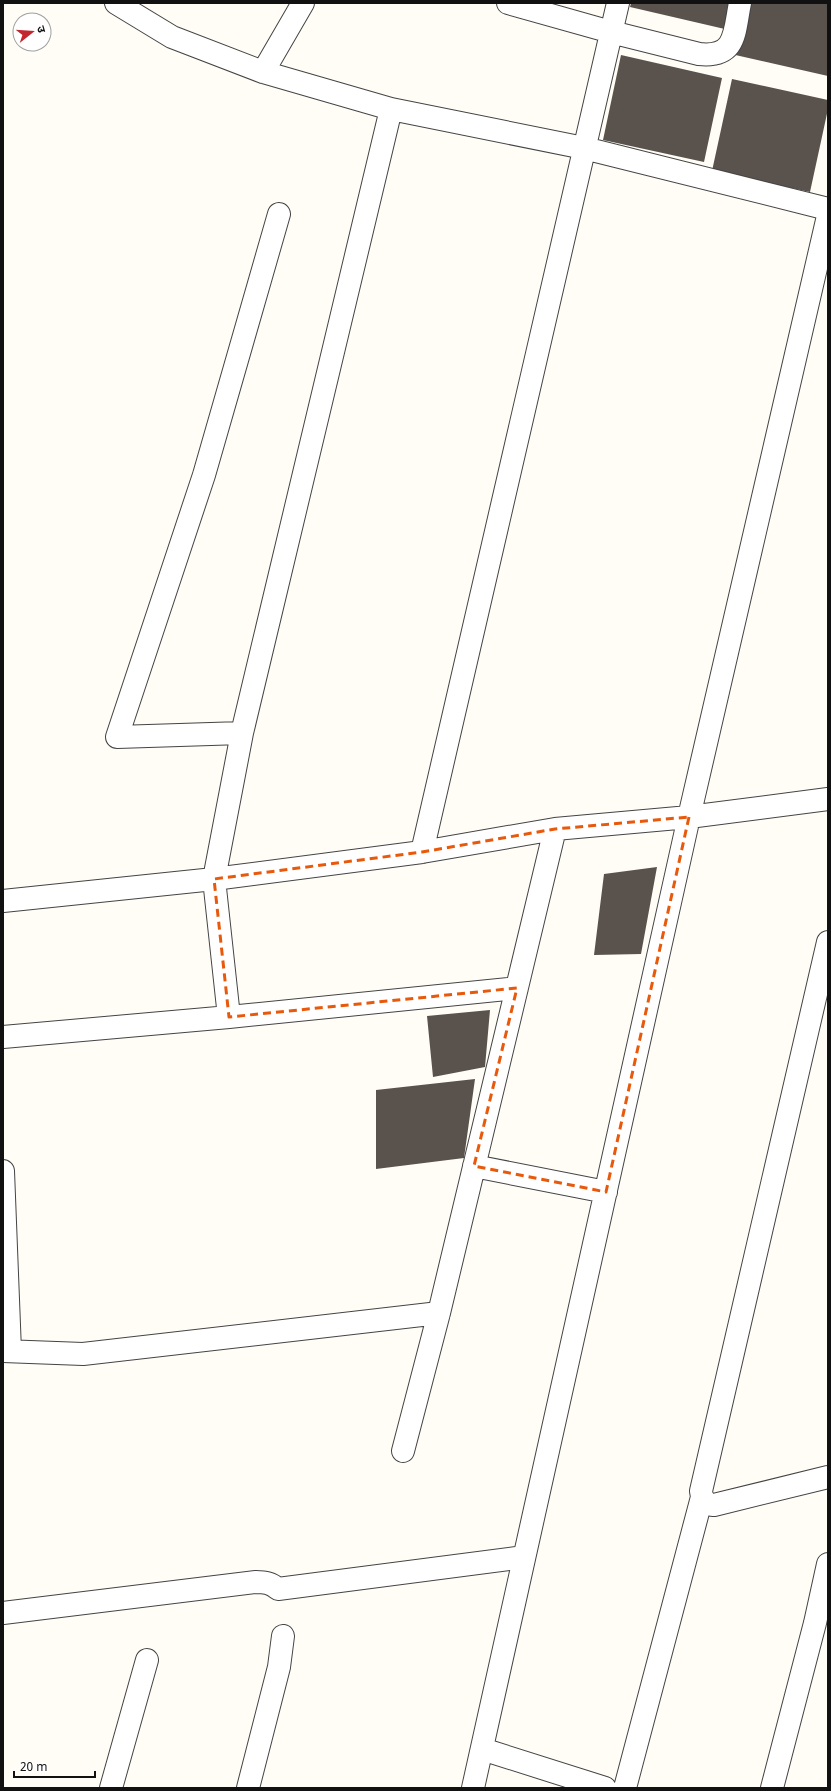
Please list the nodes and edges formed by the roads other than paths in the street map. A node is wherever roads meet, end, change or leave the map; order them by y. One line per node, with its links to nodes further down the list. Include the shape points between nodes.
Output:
1 (116, 3): 7 (street, via 172,37)
2 (303, 3): 7 (street)
3 (508, 3): 6 (street)
4 (618, 3): 6 (street)
5 (740, 3): 6 (street, via 730,45 711,56)
6 (611, 32): 9 (street)
7 (263, 72): 8 (street)
8 (391, 109): 9 (street); 13 (street)
9 (584, 148): 10 (street); 17 (street)
10 (828, 209)
11 (279, 214): 13 (street, via 204,475 117,737)
12 (828, 216): 15 (street)
13 (242, 733): 18 (street)
14 (828, 799): 15 (street)
15 (689, 817): 16 (street); 26 (street)
16 (555, 828): 17 (street); 21 (street)
17 (422, 852): 18 (street)
18 (214, 879): 19 (street); 22 (street)
19 (3, 901)
20 (828, 942): 31 (street, via 702,1481)
21 (517, 988): 22 (street); 24 (street)
22 (229, 1017): 23 (street)
23 (3, 1037)
24 (474, 1166): 26 (street); 27 (street)
25 (3, 1171): 28 (street)
26 (606, 1192): 32 (street)
27 (439, 1313): 28 (street, via 83,1354); 29 (street)
28 (7, 1351)
29 (403, 1451)
30 (828, 1477): 31 (street, via 714,1505 707,1504)
31 (702, 1497): 42 (street)
32 (524, 1557): 34 (street, via 278,1589 264,1582 256,1582); 37 (street)
33 (827, 1570): 43 (street)
34 (3, 1612)
35 (284, 1636): 39 (street, via 279,1668)
36 (147, 1660): 38 (street)
37 (482, 1749): 40 (street); 41 (street)
38 (111, 1788)
39 (248, 1788)
40 (473, 1788)
41 (605, 1788)
42 (625, 1788)
43 (772, 1788)

